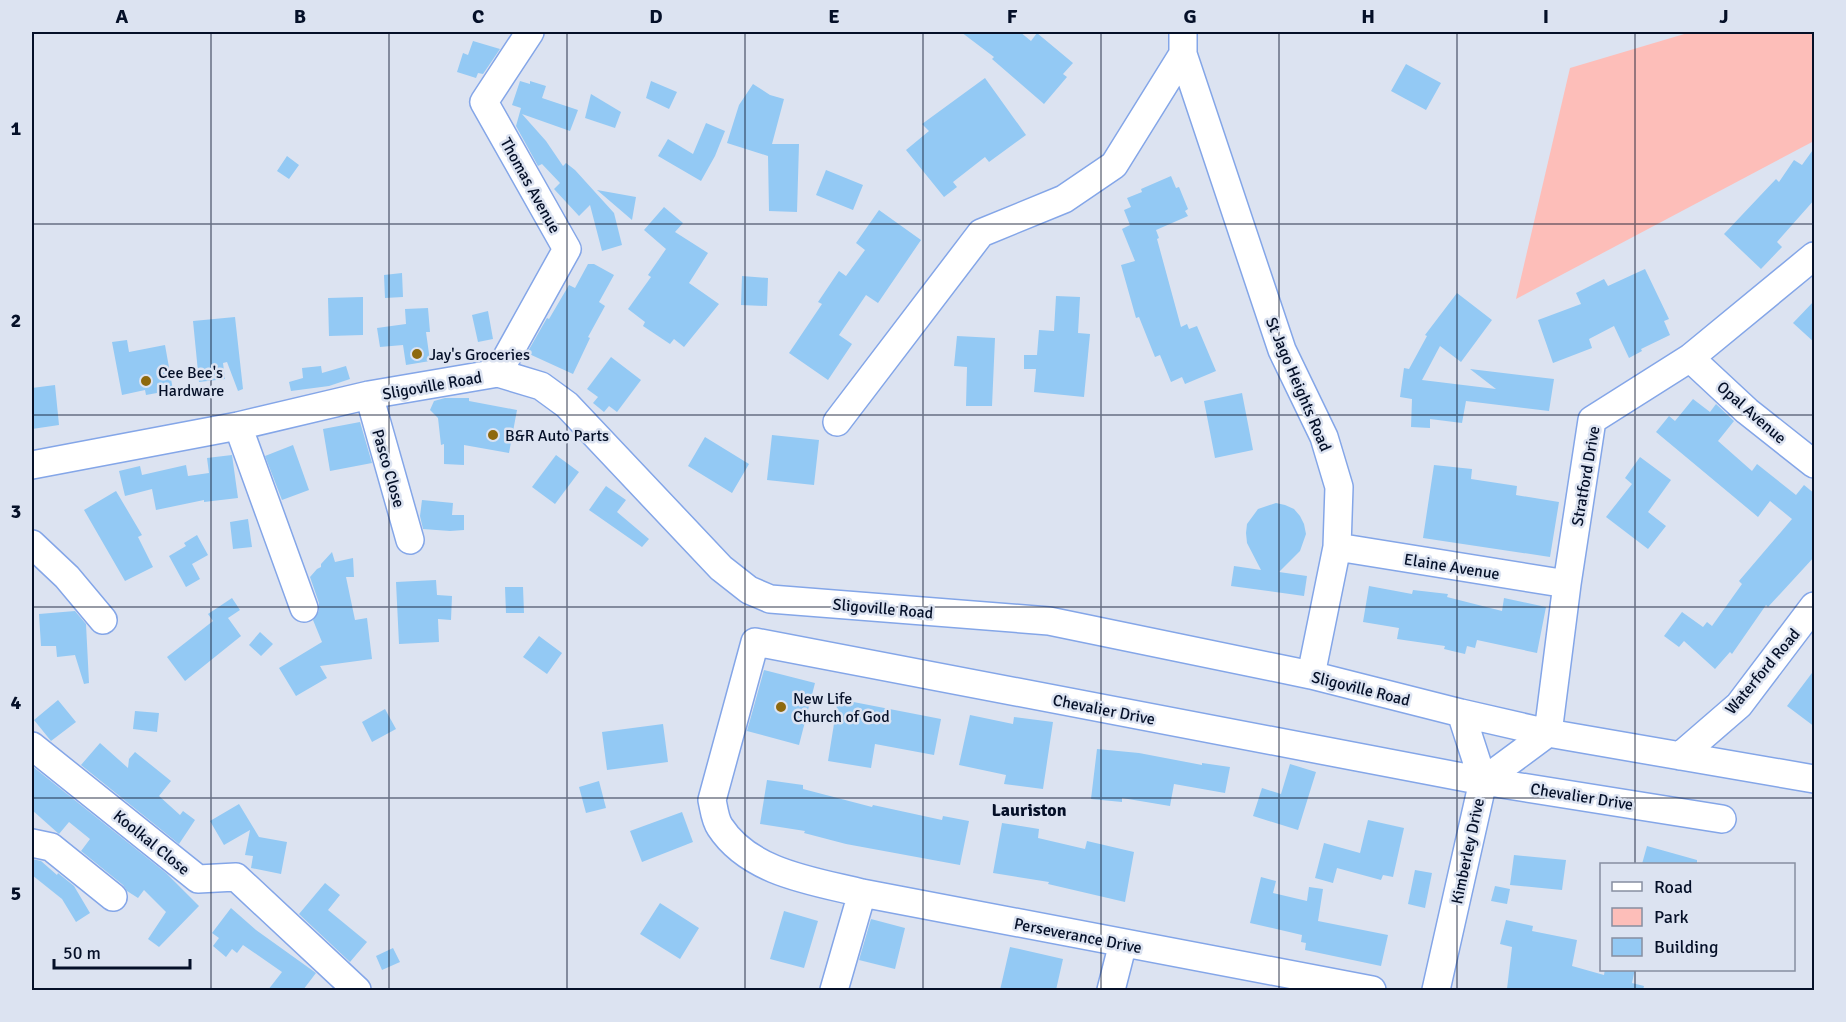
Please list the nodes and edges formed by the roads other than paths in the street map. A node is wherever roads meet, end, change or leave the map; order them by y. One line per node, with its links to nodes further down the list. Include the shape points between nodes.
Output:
1 (530, 32): 5 (street, Thomas Avenue, via 484,102 567,249)
2 (1183, 43): 7 (street, via 1114,165 1064,199 981,233); 13 (street, St Jago Heights Road, via 1282,350 1324,438 1339,487)
3 (1815, 256): 4 (street, Stratford Drive)
4 (1690, 358): 9 (street, Opal Avenue, via 1747,411); 14 (street, Stratford Drive, via 1592,420)
5 (498, 374): 6 (street, Sligoville Road); 18 (street, Sligoville Road, via 541,386 567,405 721,568 750,590 770,599 1049,621)
6 (369, 396): 8 (street, Sligoville Road); 11 (street, Pasco Close)
7 (837, 422)
8 (238, 426): 10 (street, Sligoville Road); 16 (street)
9 (1815, 464)
10 (32, 465)
11 (410, 540)
12 (32, 544): 17 (street, via 67,577)
13 (1337, 547): 14 (street, Elaine Avenue); 18 (street, St Jago Heights Road)
14 (1567, 584): 20 (street, Stratford Drive)
15 (1815, 606): 22 (street, Waterford Road, via 1739,705)
16 (304, 608)
17 (103, 620)
18 (1311, 675): 19 (street, Sligoville Road)
19 (1461, 713): 20 (street, Sligoville Road); 24 (street, Kimberley Drive)
20 (1548, 733): 22 (street, Sligoville Road); 24 (street)
21 (32, 746): 31 (street, Koolkal Close, via 198,879 236,877)
22 (1680, 756): 23 (street, Sligoville Road)
23 (1815, 779)
24 (1483, 781): 25 (street, Chevalier Drive); 27 (street, Chevalier Drive, via 755,642 712,800 718,826 742,852); 35 (street, Kimberley Drive)
25 (1722, 819)
26 (32, 843): 29 (street, via 51,847)
27 (784, 873): 28 (street, Perseverance Drive)
28 (862, 893): 30 (street, Perseverance Drive); 32 (street)
29 (113, 897)
30 (1123, 943): 33 (street); 34 (street, Perseverance Drive)
31 (357, 990)
32 (834, 990)
33 (1111, 990)
34 (1372, 990)
35 (1436, 990)

